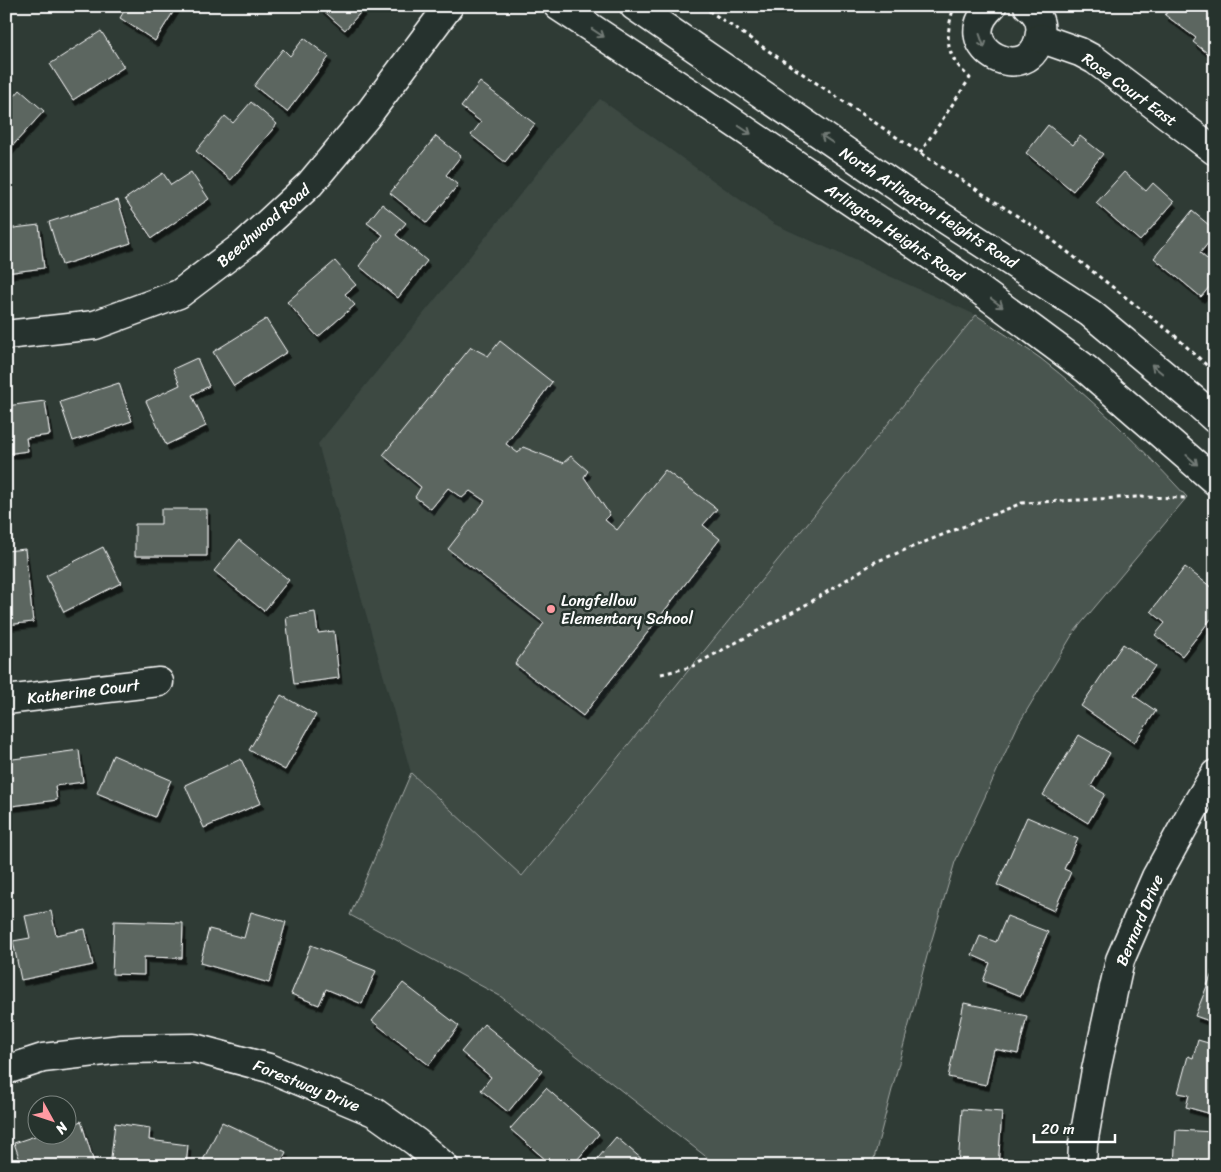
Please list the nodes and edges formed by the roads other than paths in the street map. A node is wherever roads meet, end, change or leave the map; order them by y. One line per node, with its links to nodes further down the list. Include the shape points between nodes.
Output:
1 (449, 6): 8 (street, Beechwood Road, via 367,116 310,184 245,244 179,294 95,325)
2 (558, 6): 10 (street, Arlington Heights Road, one-way to 10, via 958,274 1086,369)
3 (634, 6): 9 (street, North Arlington Heights Road, one-way to 3, via 1090,313 925,206)
4 (992, 6): 6 (street, one-way to 6, via 981,21 979,31 985,50 992,56 1002,61 1021,60 1030,55)
5 (1028, 6): 6 (street, via 1038,18)
6 (1040, 38): 7 (street, Rose Court East, via 1095,60)
7 (1215, 151)
8 (6, 335)
9 (1215, 419)
10 (1215, 481)
11 (159, 682): 12 (street, Katherine Court)
12 (6, 700)
13 (1215, 774): 16 (street, Bernard Drive, via 1156,877 1120,960 1093,1089)
14 (6, 1070): 15 (street, Forestway Drive, via 43,1058 112,1050 194,1048 269,1068 374,1112)
15 (444, 1166)
16 (1082, 1166)

